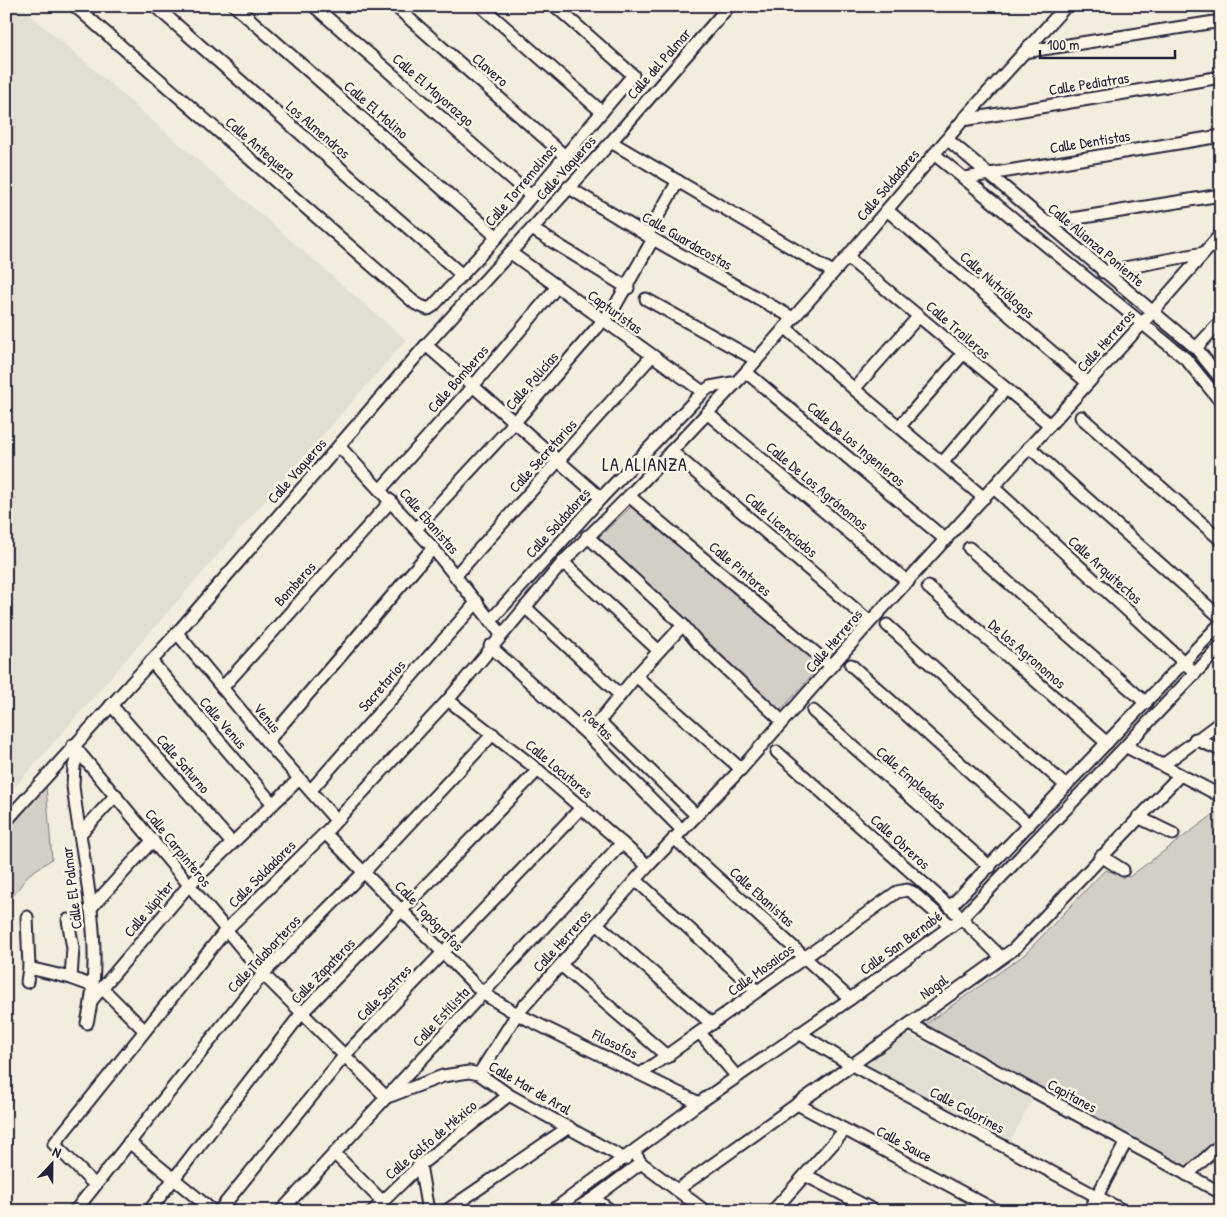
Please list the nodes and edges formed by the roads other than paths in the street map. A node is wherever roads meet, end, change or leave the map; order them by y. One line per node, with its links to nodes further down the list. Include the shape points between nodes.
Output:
1 (75, 6): 41 (street, Calle Antequera, via 416,304)
2 (155, 6): 37 (street, Los Almendros)
3 (235, 6): 30 (street, Calle El Molino)
4 (314, 6): 25 (street, Calle El Mayorazgo)
5 (395, 6): 19 (street, Clavero)
6 (481, 6): 13 (street)
7 (555, 6): 13 (street, Calle Torremolinos, via 633,74)
8 (729, 6): 17 (street, Calle del Palmar)
9 (1066, 6): 11 (street, Calle Soldadores)
10 (1221, 21): 11 (street)
11 (1024, 52): 14 (street, Calle Soldadores)
12 (1221, 77): 14 (street, Calle Pediatras)
13 (602, 112): 19 (street, Calle Torremolinos)
14 (963, 120): 16 (street, Calle Soldadores)
15 (1221, 136): 20 (street, Calle Dentistas)
16 (946, 140): 18 (street, Calle Soldadores); 20 (street, Calle Alianza Poniente)
17 (611, 142): 22 (street); 23 (street, Calle Vaqueros)
18 (934, 154): 21 (street); 26 (street, Calle Soldadores)
19 (565, 156): 25 (street, Calle Torremolinos)
20 (987, 173): 21 (street, Calle Dentistas); 27 (street, Calle Alianza Poniente)
21 (965, 178): 47 (street)
22 (678, 181): 31 (street); 35 (street)
23 (568, 187): 28 (street, Calle Vaqueros); 31 (street, Calle Guardacostas)
24 (1221, 195): 27 (street)
25 (531, 196): 30 (street, Calle Torremolinos)
26 (887, 210): 34 (street, Calle Soldadores); 57 (street, Calle Nutriólogos)
27 (1046, 223): 36 (street, Calle Alianza Poniente)
28 (532, 229): 32 (street, Calle Vaqueros); 39 (street)
29 (1221, 234): 33 (street, Calle Herreros)
30 (497, 237): 37 (street, Calle Torremolinos)
31 (650, 237): 39 (street, Calle Policías); 44 (street, Calle Guardacostas)
32 (511, 253): 38 (street, Capturistas); 49 (street, Calle Vaqueros)
33 (1204, 253): 36 (street); 42 (street, Calle Herreros)
34 (847, 257): 35 (street, Calle Soldadores); 43 (street, Calle Traileros)
35 (834, 272): 44 (street, Calle Soldadores)
36 (1103, 272): 42 (street, Calle Alianza Poniente)
37 (462, 275): 41 (street, Calle Torremolinos)
38 (556, 288): 45 (street, Capturistas); 58 (street, Calle Bomberos)
39 (628, 288): 45 (street, Calle Policías)
40 (646, 299): 53 (street)
41 (428, 309)
42 (1153, 312): 47 (street, Calle Herreros); 50 (street, Calle Alianza Poniente)
43 (919, 316): 51 (street, Calle Traileros); 59 (street)
44 (793, 318): 48 (street, Calle Soldadores)
45 (604, 321): 52 (street, Capturistas); 65 (street, Calle Policías)
46 (1221, 321): 50 (street)
47 (1142, 325): 57 (street, Calle Herreros); 62 (street, via 1181,355)
48 (785, 327): 53 (street, Calle Soldadores); 59 (street)
49 (426, 345): 58 (street); 68 (street, Calle Vaqueros)
50 (1196, 348): 55 (street, Calle Alianza Poniente)
51 (962, 355): 60 (street, Calle Traileros); 67 (street)
52 (651, 357): 61 (street, Capturistas); 71 (street, Calle Secretarios)
53 (756, 360): 54 (street, Calle Soldadores)
54 (746, 372): 56 (street, Calle Soldadores); 81 (street, Calle De los Ingenieros)
55 (1221, 379)
56 (732, 383): 61 (street, Calle Soldadores); 63 (street, Calle Soldadores)
57 (1088, 383): 66 (street, Calle Herreros)
58 (473, 386): 65 (street); 74 (street, Calle Bomberos)
59 (854, 389): 67 (street)
60 (1005, 390): 66 (street, Calle Traileros); 72 (street)
61 (703, 392): 76 (street, Calle Soldadores)
62 (1221, 402)
63 (707, 413): 70 (street, Calle Soldadores); 87 (street, Calle De Los Agrónomos)
64 (1081, 417): 82 (street)
65 (515, 422): 71 (street); 79 (street, Calle Policías)
66 (1050, 425): 69 (street, Calle Herreros)
67 (900, 426): 72 (street)
68 (339, 446): 74 (street, Calle Ebanistas); 97 (street, Calle Vaqueros)
69 (1029, 447): 73 (street, Calle Herreros); 91 (street)
70 (671, 451): 75 (street, Calle Soldadores); 93 (street, Calle Licenciados)
71 (558, 461): 76 (street); 86 (street, Calle Secretarios)
72 (943, 462): 77 (street)
73 (994, 488): 77 (street, Calle Herreros); 103 (street, Calle Arquitectos)
74 (381, 489): 78 (street, Calle Ebanistas)
75 (629, 496): 80 (street, Calle Soldadores); 105 (street, Calle Pintores)
76 (601, 498): 92 (street, Calle Soldadores)
77 (984, 498): 81 (street, Calle Herreros)
78 (391, 500): 79 (street, Calle Ebanistas); 108 (street, Bomberos)
79 (416, 529): 83 (street, Calle Ebanistas)
80 (587, 536): 85 (street, Calle Soldadores); 95 (street)
81 (946, 540): 87 (street, Calle Herreros)
82 (1221, 540)
83 (433, 548): 86 (street, Calle Ebanistas); 120 (street)
84 (969, 548): 111 (street)
85 (563, 562): 90 (street, Calle Soldadores); 101 (street)
86 (456, 575): 89 (street, Calle Ebanistas)
87 (908, 582): 93 (street, Calle Herreros)
88 (928, 587): 121 (street, De los Agronomos)
89 (477, 602): 92 (street, Calle Ebanistas); 132 (street, Sacretarios)
90 (525, 607): 98 (street, Calle Soldadores); 109 (street)
91 (1221, 618)
92 (490, 621): 98 (street)
93 (870, 622): 105 (street, Calle Herreros)
94 (1221, 623): 103 (street, Calle San Bernabé)
95 (683, 624): 101 (street); 115 (street, via 697,642)
96 (887, 625): 131 (street)
97 (177, 633): 102 (street, Calle Vaqueros); 108 (street, Venus)
98 (501, 634): 99 (street, Calle Soldadores)
99 (490, 646): 110 (street, Calle Soldadores); 118 (street, Poetas)
100 (1221, 646): 106 (street, Calle San Bernabé)
101 (659, 651): 107 (street)
102 (151, 661): 112 (street, Calle Vaqueros); 135 (street, Calle Venus)
103 (1184, 663): 106 (street, Calle Arquitectos); 111 (street, Calle San Bernabé)
104 (851, 665): 141 (street)
105 (831, 666): 115 (street, Calle Herreros)
106 (1196, 673): 122 (street, Calle San Bernabé)
107 (636, 676): 109 (street); 127 (street)
108 (222, 688): 120 (street, Venus)
109 (620, 695): 114 (street)
110 (448, 700): 117 (street, Calle Locutores); 139 (street, Calle Soldadores)
111 (1146, 703): 121 (street, Calle San Bernabé)
112 (111, 705): 123 (street, Calle Vaqueros); 147 (street, Calle Saturno)
113 (812, 711): 151 (street, Calle Empleados)
114 (599, 721): 118 (street); 137 (street)
115 (782, 722): 127 (street, Calle Herreros)
116 (1221, 722): 119 (street)
117 (493, 734): 128 (street, Calle Locutores); 153 (street, Calle Talabarteros)
118 (588, 735): 144 (street, Poetas)
119 (1195, 739): 124 (street); 126 (street)
120 (267, 742): 130 (street, Venus)
121 (1107, 743): 131 (street, Calle San Bernabé)
122 (1127, 747): 126 (street); 160 (street, Calle San Bernabé)
123 (76, 748): 133 (street, Calle Carpinteros); 140 (street, Calle Vaqueros); 143 (street, Calle El Palmar, via 73,786)
124 (1221, 750)
125 (777, 752): 156 (street, Calle Obreros)
126 (1163, 765): 129 (street)
127 (741, 769): 137 (street, Calle Herreros)
128 (538, 770): 136 (street, Calle Locutores); 158 (street, Calle Zapateros)
129 (1180, 775): 134 (street); 138 (street, Nogal)
130 (299, 778): 132 (street, Venus); 135 (street, Calle Júpiter)
131 (1066, 786): 141 (street, Calle San Bernabé)
132 (311, 790): 139 (street, Venus)
133 (116, 795): 143 (street); 146 (street, Calle Carpinteros)
134 (1219, 795)
135 (273, 804): 147 (street, Calle Júpiter)
136 (582, 807): 148 (street, Calle Locutores); 165 (street, Calle Sastres)
137 (696, 815): 144 (street, Calle Herreros)
138 (1138, 817): 145 (street); 149 (street, Nogal)
139 (336, 820): 142 (street, Calle Soldadores)
140 (6, 821)
141 (1029, 825): 151 (street, Calle San Bernabé)
142 (325, 833): 153 (street, Calle Topógrafos); 164 (street, Calle Soldadores)
143 (81, 834): 157 (street, Calle El Palmar)
144 (678, 834): 150 (street, Calle Herreros); 166 (street, Calle Ebanistas)
145 (1173, 834)
146 (153, 840): 155 (street, Calle Carpinteros); 157 (street)
147 (232, 843): 155 (street, Calle Júpiter)
148 (622, 843): 150 (street, Calle Locutores); 175 (street, Calle Estilista)
149 (1100, 856): 152 (street); 167 (street, Nogal, via 1025,938)
150 (648, 866): 154 (street, Calle Herreros)
151 (990, 867): 156 (street, Calle San Bernabé)
152 (1124, 870)
153 (365, 871): 158 (street, Calle Topógrafos); 170 (street, Calle Talabarteros)
154 (636, 880): 162 (street, Calle Herreros); 174 (street)
155 (189, 885): 164 (street, Calle Carpinteros); 173 (street, Calle Júpiter)
156 (950, 907): 160 (street, Calle Obreros)
157 (90, 910): 173 (street, Calle El Palmar)
158 (403, 911): 165 (street, Calle Topógrafos); 177 (street, Calle Zapateros)
159 (27, 917): 169 (street)
160 (962, 918): 163 (street, Calle San Bernabé); 167 (street, Calle Obreros)
161 (68, 920): 171 (street, via 73,948)
162 (597, 924): 168 (street, Calle Herreros); 180 (street)
163 (951, 926): 166 (street, Calle Mosaicos, via 912,892 897,892); 176 (street, Calle San Bernabé)
164 (226, 930): 170 (street, Calle Carpinteros); 182 (street, Calle Soldadores)
165 (443, 953): 175 (street, Calle Topógrafos); 185 (street, Calle Sastres)
166 (805, 956): 174 (street, Calle Mosaicos); 176 (street, Calle Ebanistas)
167 (1001, 957): 181 (street, Nogal)
168 (561, 964): 178 (street, Calle Herreros); 186 (street)
169 (29, 968): 171 (street); 172 (street)
170 (263, 974): 177 (street, Calle Carpinteros); 197 (street, Calle Talabarteros)
171 (71, 978): 173 (street)
172 (27, 982)
173 (98, 987): 179 (street, Calle El Palmar); 182 (street)
174 (757, 991): 180 (street, Calle Mosaicos)
175 (484, 994): 178 (street, Calle Topógrafos); 192 (street, Calle Estilista)
176 (850, 999): 184 (street, Calle San Bernabé)
177 (301, 1014): 185 (street, Calle Carpinteros); 206 (street, Calle Zapateros)
178 (517, 1014): 188 (street, Filosofos); 189 (street, Calle Herreros)
179 (87, 1022)
180 (712, 1024): 183 (street, Calle Mosaicos)
181 (910, 1024): 187 (street, Nogal); 198 (street, Capitanes)
182 (144, 1030): 207 (street, Calle Soldadores, via 54,1144)
183 (700, 1033): 186 (street, Calle Mosaicos); 190 (street)
184 (798, 1033): 187 (street, Calle Colorines); 190 (street, Calle San Bernabé)
185 (345, 1056): 192 (street, Calle Carpinteros); 216 (street, Calle Sastres)
186 (668, 1057): 188 (street, Calle Mosaicos)
187 (850, 1064): 194 (street, Nogal); 210 (street, Calle Colorines)
188 (642, 1073): 193 (street, Filosofos)
189 (479, 1074): 191 (street, Calle Mar de Aral); 192 (street, Calle Mar de Aral, via 469,1072 442,1076)
190 (737, 1077): 193 (street, Calle San Bernabé)
191 (509, 1095): 195 (street, Calle Mar de Aral); 203 (street, Calle Golfo de México)
192 (386, 1097): 200 (street, Calle Estilista)
193 (699, 1102): 201 (street, Calle San Bernabé)
194 (797, 1104): 196 (street, Calle Sauce); 208 (street, Nogal)
195 (568, 1127): 201 (street, Calle Mar de Aral); 220 (street)
196 (845, 1130): 204 (street); 227 (street, Calle Sauce)
197 (129, 1142): 206 (street); 207 (street, Calle Talabarteros)
198 (1126, 1142): 205 (street, Capitanes); 210 (street)
199 (1221, 1144): 205 (street)
200 (335, 1154): 212 (street); 217 (street, Calle Estilista)
201 (629, 1155): 202 (street); 221 (street, Calle San Bernabé)
202 (641, 1163): 208 (street); 211 (street)
203 (420, 1165): 212 (street, Calle Golfo de México); 219 (street)
204 (805, 1175): 225 (street); 226 (street)
205 (1187, 1175): 209 (street, Capitanes)
206 (173, 1179): 214 (street, Calle Zapateros); 215 (street)
207 (95, 1185): 213 (street, Calle Talabarteros)
208 (677, 1190): 224 (street)
209 (1221, 1193)
210 (1096, 1196): 228 (street); 229 (street, Calle Colorines)
211 (594, 1198): 222 (street); 223 (street)
212 (382, 1201): 218 (street, Calle Golfo de México)
213 (75, 1211)
214 (148, 1211)
215 (213, 1211)
216 (218, 1211)
217 (281, 1211)
218 (374, 1211)
219 (428, 1211)
220 (446, 1211)
221 (552, 1211)
222 (573, 1211)
223 (611, 1211)
224 (705, 1211)
225 (774, 1211)
226 (875, 1211)
227 (997, 1211)
228 (1089, 1211)
229 (1124, 1211)

